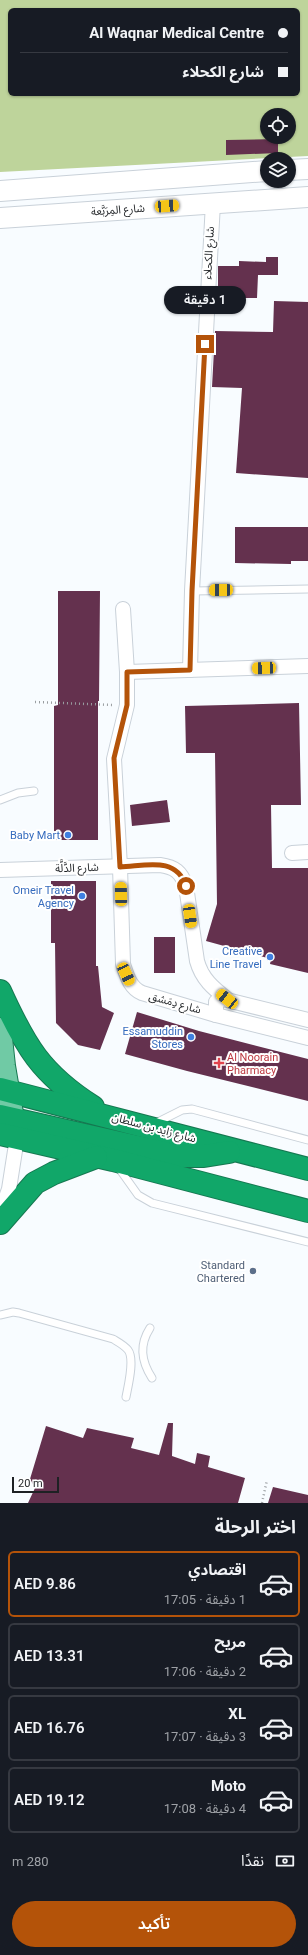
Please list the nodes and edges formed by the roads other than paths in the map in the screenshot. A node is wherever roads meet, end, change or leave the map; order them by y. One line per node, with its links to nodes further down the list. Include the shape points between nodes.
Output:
1 (308, 169): 2 (street)
2 (296, 170)
3 (260, 172): 4 (street)
4 (0, 191)
5 (308, 197): 6 (street, شارع المِرَبَّعة)
6 (213, 203): 7 (street, شارع المِرَبَّعة); 9 (street, شارع الكحلاء)
7 (0, 218)
8 (308, 589): 9 (lane)
9 (192, 591): 12 (street, شارع الكحلاء)
10 (123, 609): 13 (street, شارع دِمَشق)
11 (308, 666): 12 (street)
12 (190, 670): 13 (street)
13 (127, 672): 18 (street, شارع دِمَشق, via 127,705 114,758)
14 (34, 791): 15 (lane, via 18,793)
15 (0, 800)
16 (308, 852): 17 (street)
17 (292, 853)
18 (120, 867): 19 (street, شارع الدَّلَّة); 21 (street, شارع الدَّلَّة, via 160,865 178,871 186,886 200,972 206,982); 22 (street, شارع دِمَشق, via 123,964 130,982 137,991)
19 (0, 870)
20 (0, 991): 27 (highway, via 24,1039 44,1068 80,1099)
21 (227, 999): 22 (street, شارع دِمَشق, via 216,1002); 23 (street)
22 (216, 1015): 25 (street, شارع دِمَشق)
23 (308, 1020)
24 (0, 1029): 26 (main road, via 4,1066)
25 (308, 1038)
26 (3, 1092): 27 (highway, شارع زايد بن سلطان); 28 (main road)
27 (106, 1116): 29 (highway, شارع زايد بن سلطان)
28 (6, 1126): 31 (highway, via 177,1156 204,1156); 32 (highway); 35 (street, via 9,1189)
29 (149, 1127): 30 (lane, via 182,1110 192,1109); 31 (highway, شارع زايد بن سلطان)
30 (308, 1140)
31 (238, 1150): 33 (highway, شارع زايد بن سلطان)
32 (105, 1159): 34 (highway); 36 (highway, via 54,1173 35,1183); 37 (lane, via 138,1195 152,1202)
33 (308, 1168)
34 (308, 1211)
35 (0, 1216)
36 (0, 1223)
37 (308, 1242)
38 (0, 1315): 41 (lane, via 19,1313 112,1339 121,1344 129,1351 131,1359)
39 (150, 1328): 40 (lane, via 144,1339 142,1353 145,1366)
40 (152, 1378)
41 (126, 1397)

